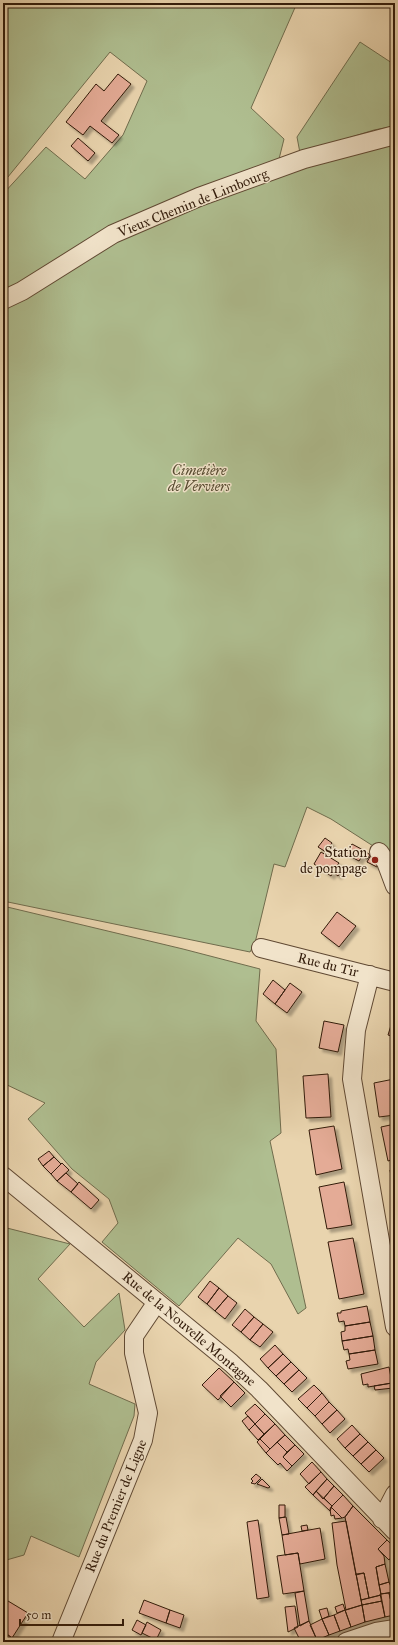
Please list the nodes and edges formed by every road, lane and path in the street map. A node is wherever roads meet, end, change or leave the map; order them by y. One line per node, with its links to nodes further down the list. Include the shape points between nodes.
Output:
1 (395, 135): 2 (street, Vieux Chemin de Limbourg, via 304,159 199,197 113,234 22,291)
2 (3, 300)
3 (379, 852): 4 (street, via 386,862)
4 (395, 886)
5 (261, 948): 6 (street, Rue du Tir)
6 (370, 975): 7 (street, Rue du Tir); 10 (street, via 356,1030 352,1079)
7 (395, 982)
8 (3, 1176): 9 (street, Rue de la Nouvelle Montagne)
9 (157, 1302): 12 (street, Rue de la Nouvelle Montagne, via 259,1389); 16 (street, Rue du Premier de Ligne, via 134,1336 134,1354 148,1413 143,1440)
10 (395, 1328)
11 (395, 1494): 12 (street)
12 (382, 1519): 13 (street, Rue de la Nouvelle Montagne)
13 (395, 1531)
14 (395, 1629): 15 (street)
15 (376, 1637): 17 (street)
16 (61, 1642)
17 (346, 1642)

